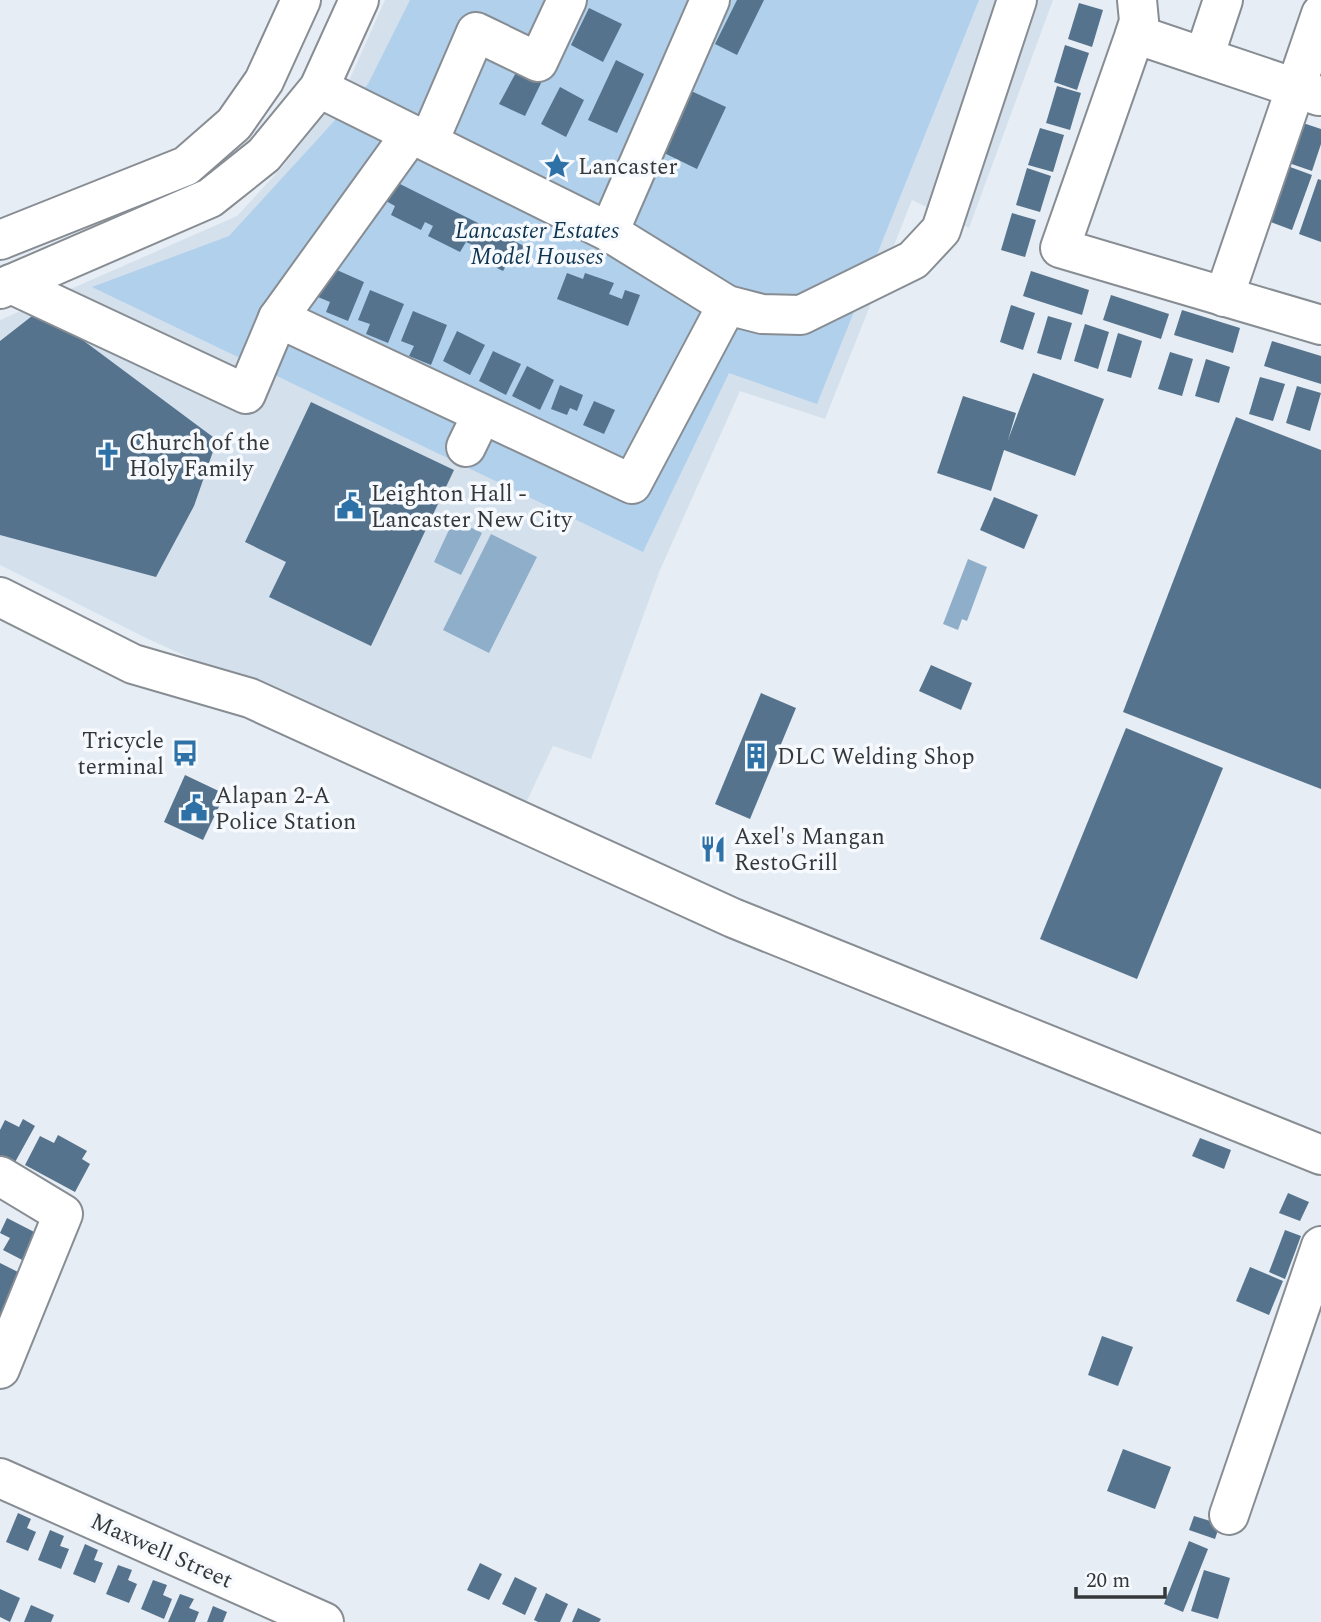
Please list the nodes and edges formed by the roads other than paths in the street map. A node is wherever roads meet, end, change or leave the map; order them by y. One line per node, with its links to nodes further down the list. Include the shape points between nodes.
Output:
1 (301, 0): 14 (street, via 264,81 234,124 186,166)
2 (359, 0): 10 (street)
3 (567, 0): 12 (street, via 538,62 475,32)
4 (710, 0): 13 (street)
5 (1017, 0): 17 (street, via 941,230 913,260 801,315 762,314)
6 (1223, 0): 9 (street)
7 (1321, 14): 11 (street)
8 (1136, 17): 9 (street); 16 (street, via 1060,248)
9 (1204, 57): 11 (street)
10 (319, 88): 12 (street); 15 (street, via 264,155 210,198)
11 (1308, 93): 16 (street)
12 (419, 138): 13 (street); 18 (street)
13 (609, 232): 17 (street)
14 (0, 240)
15 (5, 287): 18 (street, via 246,394)
16 (1224, 297): 19 (street)
17 (727, 305): 18 (street, via 625,498 474,431)
18 (278, 318)
19 (1321, 325)
20 (0, 597): 21 (street, via 133,664 250,698 733,918)
21 (1321, 1155)
22 (0, 1176): 24 (street, via 63,1214)
23 (1321, 1246): 26 (street)
24 (0, 1369)
25 (0, 1478): 27 (street, Maxwell Street)
26 (1229, 1515)
27 (324, 1622)

